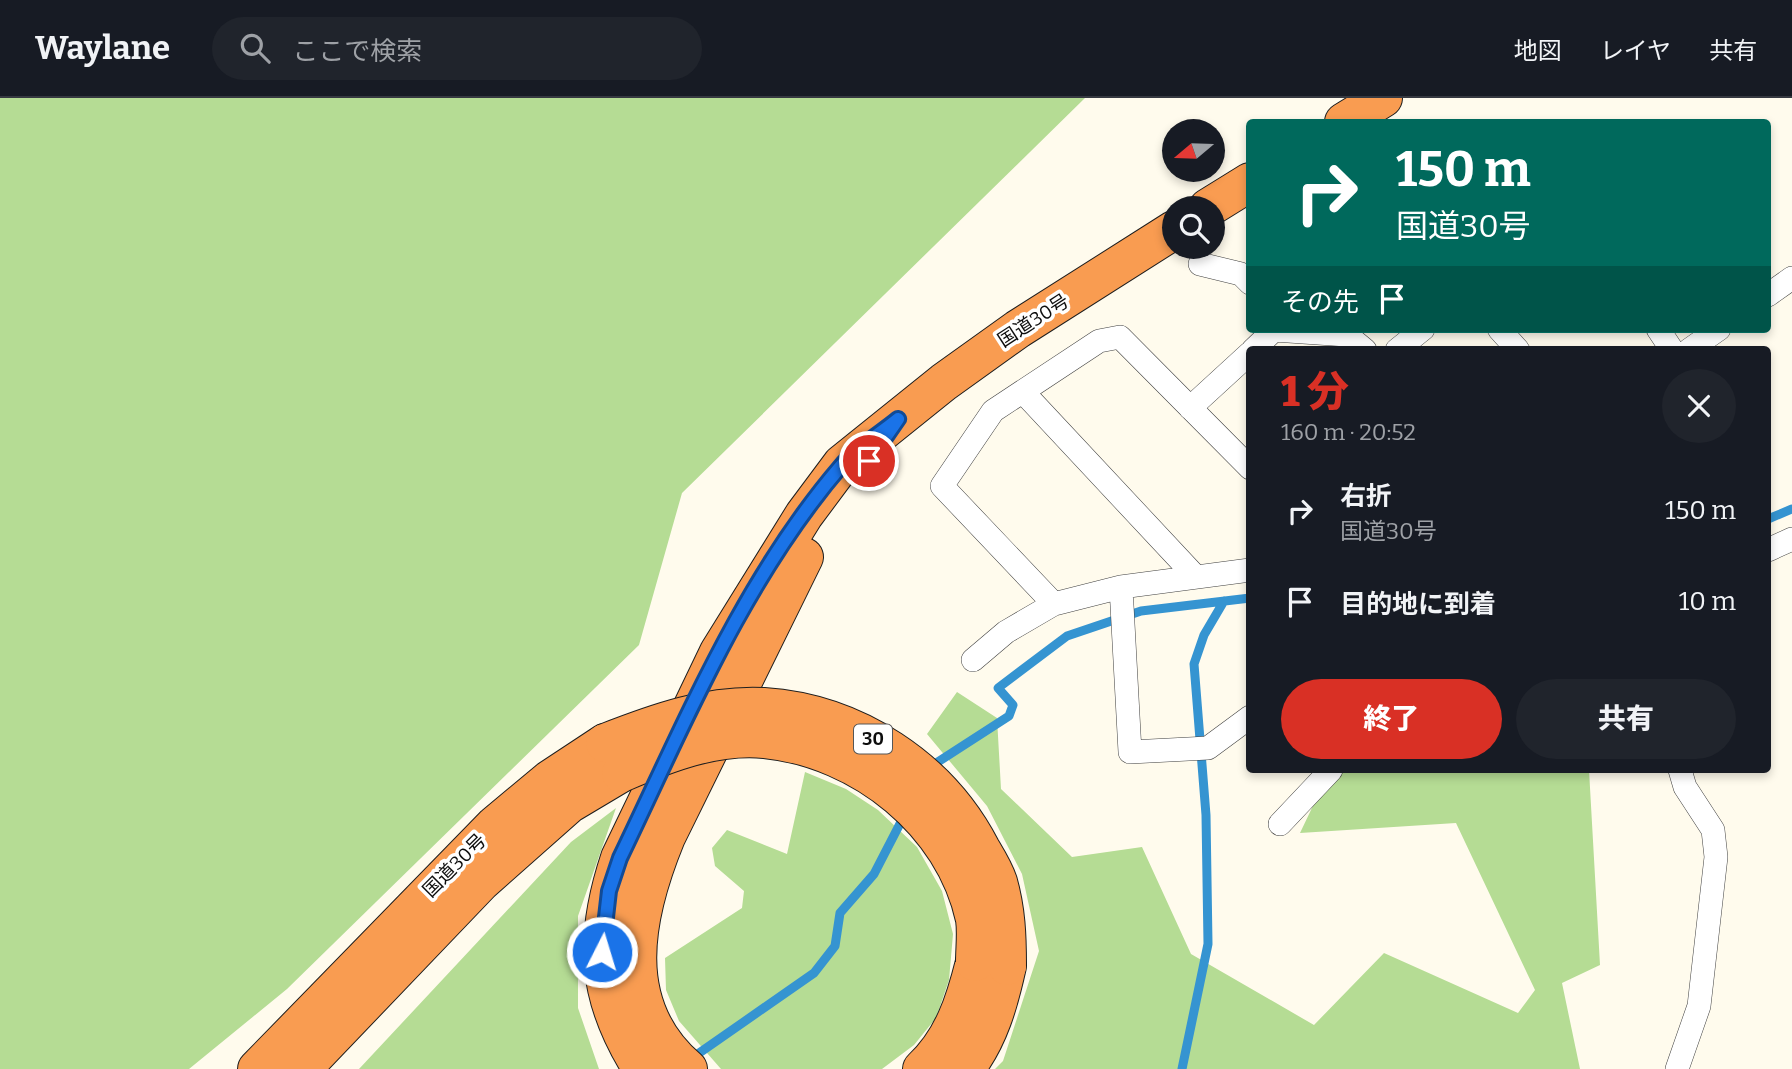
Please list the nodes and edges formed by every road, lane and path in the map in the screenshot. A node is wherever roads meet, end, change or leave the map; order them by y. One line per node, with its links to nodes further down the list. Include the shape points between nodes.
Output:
1 (1383, 98): 2 (highway)
2 (1349, 119)
3 (1246, 184): 4 (highway)
4 (1225, 197)
5 (1162, 238): 37 (highway, 国道30号, via 1018,329 898,419 789,582 666,837 639,916)
6 (1200, 264): 8 (street)
7 (1792, 278): 9 (street)
8 (1246, 280)
9 (1771, 293)
10 (1271, 333): 15 (street)
11 (1326, 333): 16 (street, via 1347,335)
12 (1418, 333): 17 (street)
13 (1503, 333): 18 (street)
14 (1713, 333): 19 (street)
15 (1256, 346)
16 (1360, 346)
17 (1402, 346)
18 (1514, 346)
19 (1695, 346)
20 (1246, 356): 22 (street)
21 (1023, 392): 22 (street, via 1099,341 1120,337); 27 (street); 29 (street, via 993,411 942,486)
22 (1190, 408): 23 (street)
23 (1246, 464)
24 (1792, 540): 25 (street)
25 (1771, 549)
26 (1246, 571): 27 (street)
27 (1196, 577): 28 (street)
28 (1122, 596): 29 (street); 31 (street, via 1130,752 1202,749)
29 (1054, 604): 30 (street, via 1006,632)
30 (973, 660)
31 (1246, 720)
32 (613, 758): 36 (highway, 国道30号 / 30, bridge, via 662,756 714,741 764,739 811,748 853,765 918,813 940,843 962,885); 38 (highway, 国道30号 / 30, via 549,780 495,825); 39 (highway, 国道30号 / 30, via 481,882)
33 (1328, 773): 35 (street)
34 (1681, 773): 44 (street, via 1685,788 1713,830 1716,857 1699,1006)
35 (1280, 824)
36 (991, 964): 42 (highway, 国道30号 / 30, via 967,997 950,1036); 43 (highway, 国道30号 / 30, via 998,1006)
37 (625, 997): 40 (highway, 国道30号, via 625,1041); 41 (highway, 国道30号, via 650,1018 674,1058)
38 (257, 1069)
39 (302, 1069)
40 (642, 1069)
41 (688, 1069)
42 (922, 1069)
43 (965, 1069)
44 (1676, 1069)

